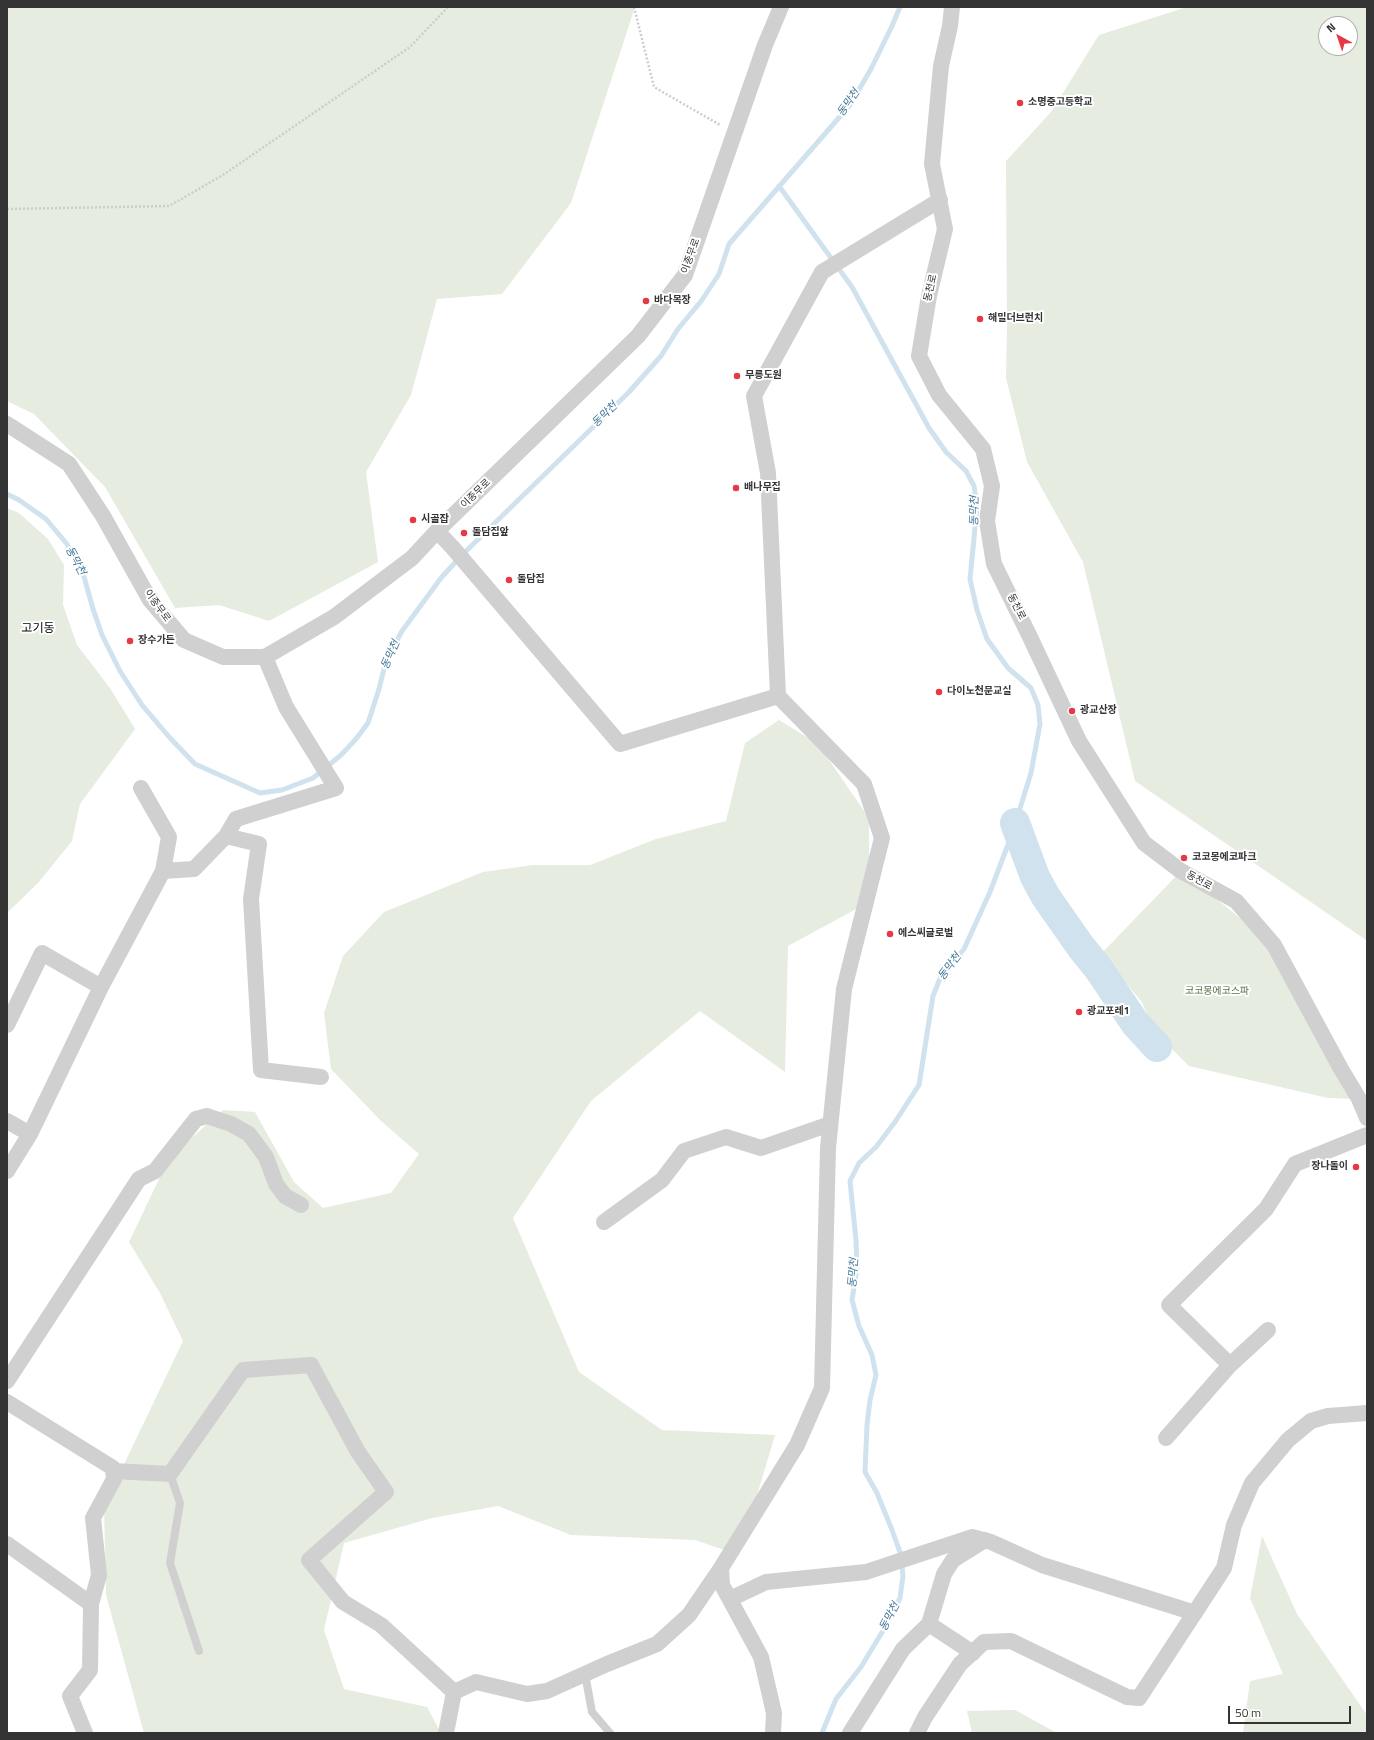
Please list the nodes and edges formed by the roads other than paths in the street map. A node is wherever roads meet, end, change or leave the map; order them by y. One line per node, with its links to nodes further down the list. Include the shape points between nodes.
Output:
1 (781, 7): 5 (street, 이종무로, via 765,45 685,275 638,336)
2 (952, 7): 3 (street, 동천로, via 941,66 932,164)
3 (940, 200): 7 (street, via 822,272 754,396 768,473); 14 (street, 동천로, via 946,229 929,296 920,356 939,395 983,449 992,486 987,521 994,564 1079,741 1144,843 1181,871 1236,901 1274,945)
4 (7, 424): 6 (street, 이종무로, via 68,464 103,516 150,600 184,640 223,657)
5 (437, 531): 6 (street, 이종무로, via 412,558 334,617); 7 (street, via 468,564 620,744)
6 (265, 657): 9 (street, via 286,707 336,788 236,819)
7 (778, 696): 16 (street, via 864,784 882,838 844,989)
8 (141, 788): 10 (street, via 169,837)
9 (226, 836): 10 (street, via 194,869); 13 (street, via 259,844 251,899 261,1070)
10 (163, 871): 11 (street)
11 (101, 987): 12 (street, via 42,954); 17 (street)
12 (7, 1025)
13 (321, 1077)
14 (1367, 1118)
15 (7, 1121): 17 (street)
16 (830, 1124): 21 (street, via 761,1148 726,1137 684,1151 662,1180); 32 (street, via 822,1388 797,1445)
17 (30, 1134): 19 (street)
18 (1367, 1135): 23 (street, via 1295,1164 1266,1209 1169,1305)
19 (7, 1171)
20 (301, 1205): 24 (street, via 285,1196 276,1184 266,1157 249,1134 231,1124 207,1116 196,1119 155,1170 139,1178)
21 (604, 1222)
22 (1268, 1330): 23 (street)
23 (1230, 1365): 27 (street)
24 (7, 1381)
25 (7, 1402): 28 (street, via 113,1468)
26 (1367, 1413): 35 (street, via 1328,1416 1311,1421 1288,1440 1252,1483 1234,1525 1224,1568)
27 (1166, 1438)
28 (113, 1471): 29 (street); 34 (street, via 114,1479 93,1518 99,1575)
29 (170, 1474): 37 (lane, via 180,1503 170,1563); 40 (street, via 243,1370 311,1365 358,1452 386,1492 309,1560 343,1602 381,1625)
30 (985, 1540): 33 (street, via 972,1537 866,1572 766,1582); 35 (street, via 1042,1565); 36 (street, via 953,1560 944,1574)
31 (7, 1544): 34 (street)
32 (721, 1568): 33 (street, via 722,1585); 39 (street, via 689,1615 657,1644)
33 (730, 1599): 44 (street, via 761,1657 774,1713)
34 (92, 1604): 41 (street, via 90,1670 70,1696)
35 (1195, 1613): 38 (street, via 1139,1698 1127,1697 1011,1641 984,1642)
36 (929, 1624): 38 (street); 45 (street, via 903,1649)
37 (199, 1651)
38 (973, 1652): 46 (street, via 960,1664 924,1717)
39 (585, 1674): 40 (street, via 547,1691 527,1694 476,1682); 43 (lane, via 592,1712)
40 (454, 1692): 42 (street)
41 (85, 1733)
42 (446, 1733)
43 (610, 1733)
44 (773, 1733)
45 (850, 1733)
46 (917, 1733)

